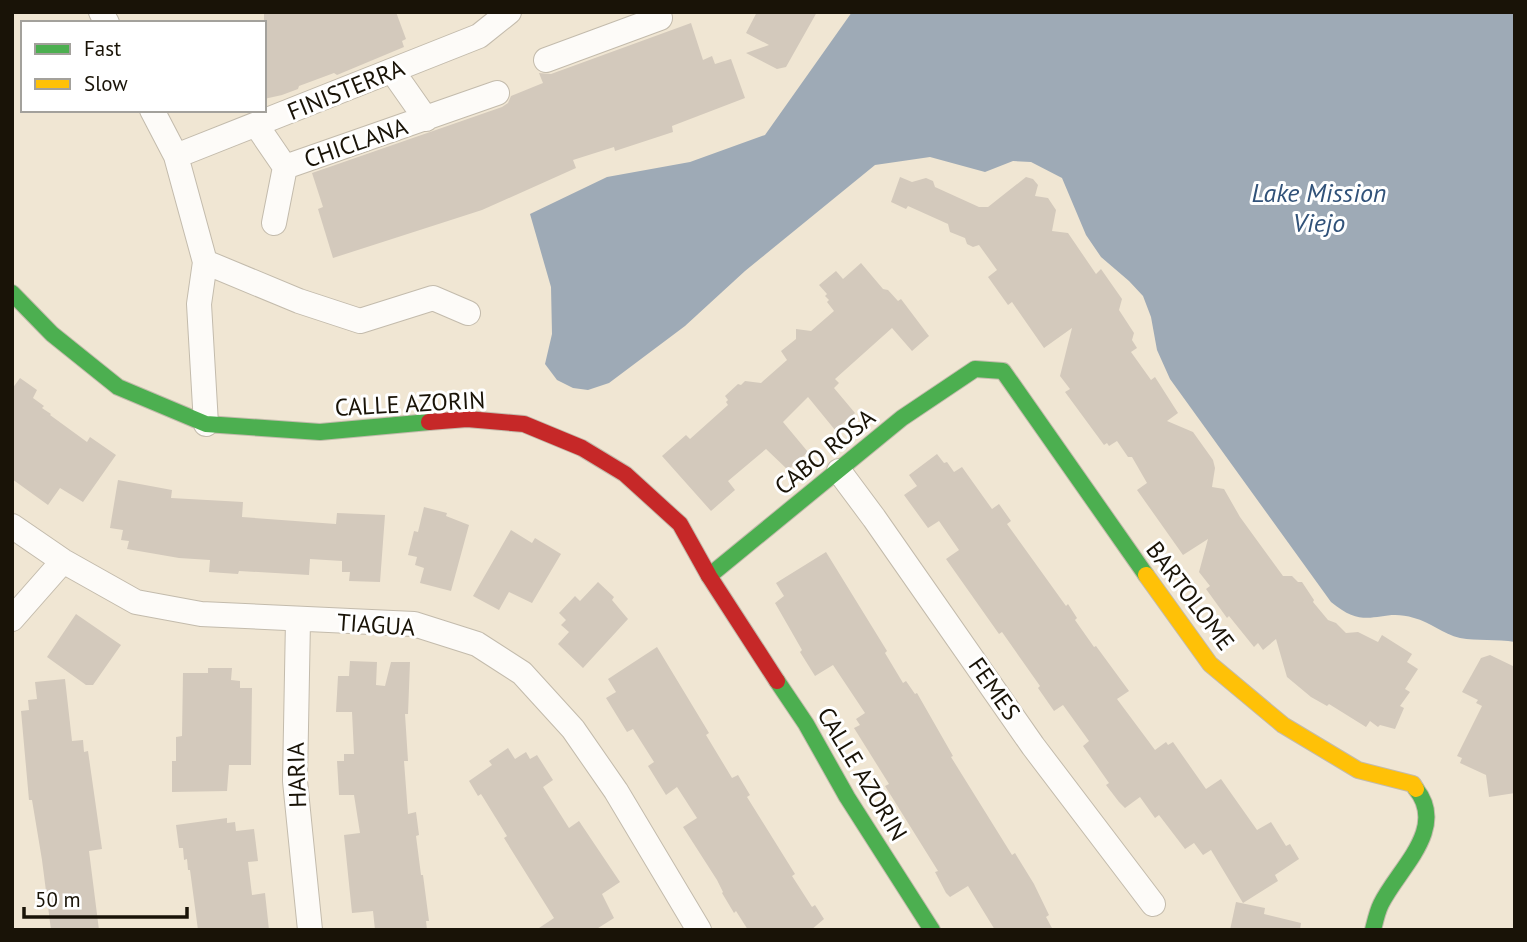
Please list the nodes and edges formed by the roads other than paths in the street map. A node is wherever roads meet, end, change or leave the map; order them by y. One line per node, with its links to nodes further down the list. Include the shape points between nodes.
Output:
1 (509, 12): 6 (street, FINISTERRA, via 479,36)
2 (622, 12): 4 (street)
3 (660, 18): 4 (street)
4 (614, 36): 5 (street)
5 (546, 60)
6 (393, 72): 9 (street, CHICLANA); 10 (street, FINISTERRA)
7 (497, 93): 9 (street, CHICLANA)
8 (153, 112): 11 (street)
9 (426, 119): 12 (street, CHICLANA)
10 (257, 125): 11 (street, FINISTERRA); 12 (street, CHICLANA)
11 (176, 156): 14 (street)
12 (285, 167): 13 (street, CHICLANA)
13 (274, 223)
14 (205, 262): 16 (street, via 360,321 433,298); 18 (street, via 199,304)
15 (12, 293): 18 (street, CALLE AZORIN, via 52,334 118,387)
16 (468, 313)
17 (975, 369): 19 (street, CABO ROSA, via 902,418); 29 (street, BARTOLOME, via 1003,371 1210,664 1283,725 1357,770 1413,784 1423,797 1427,817 1423,837 1380,905)
18 (206, 424): 22 (street, CALLE AZORIN, via 320,432 467,419 524,424 582,448 625,474 680,524)
19 (839, 471): 22 (street, CABO ROSA); 25 (street, FEMES, via 1033,746)
20 (12, 526): 21 (street, TIAGUA)
21 (63, 561): 23 (street); 24 (street, TIAGUA, via 136,602 201,614)
22 (709, 576): 28 (street, CALLE AZORIN)
23 (12, 619)
24 (298, 620): 26 (street, HARIA, via 295,780); 27 (street, TIAGUA, via 414,624 477,644 522,673 573,729 617,791)
25 (1153, 904)
26 (310, 930)
27 (699, 930)
28 (932, 930)
29 (1373, 930)

